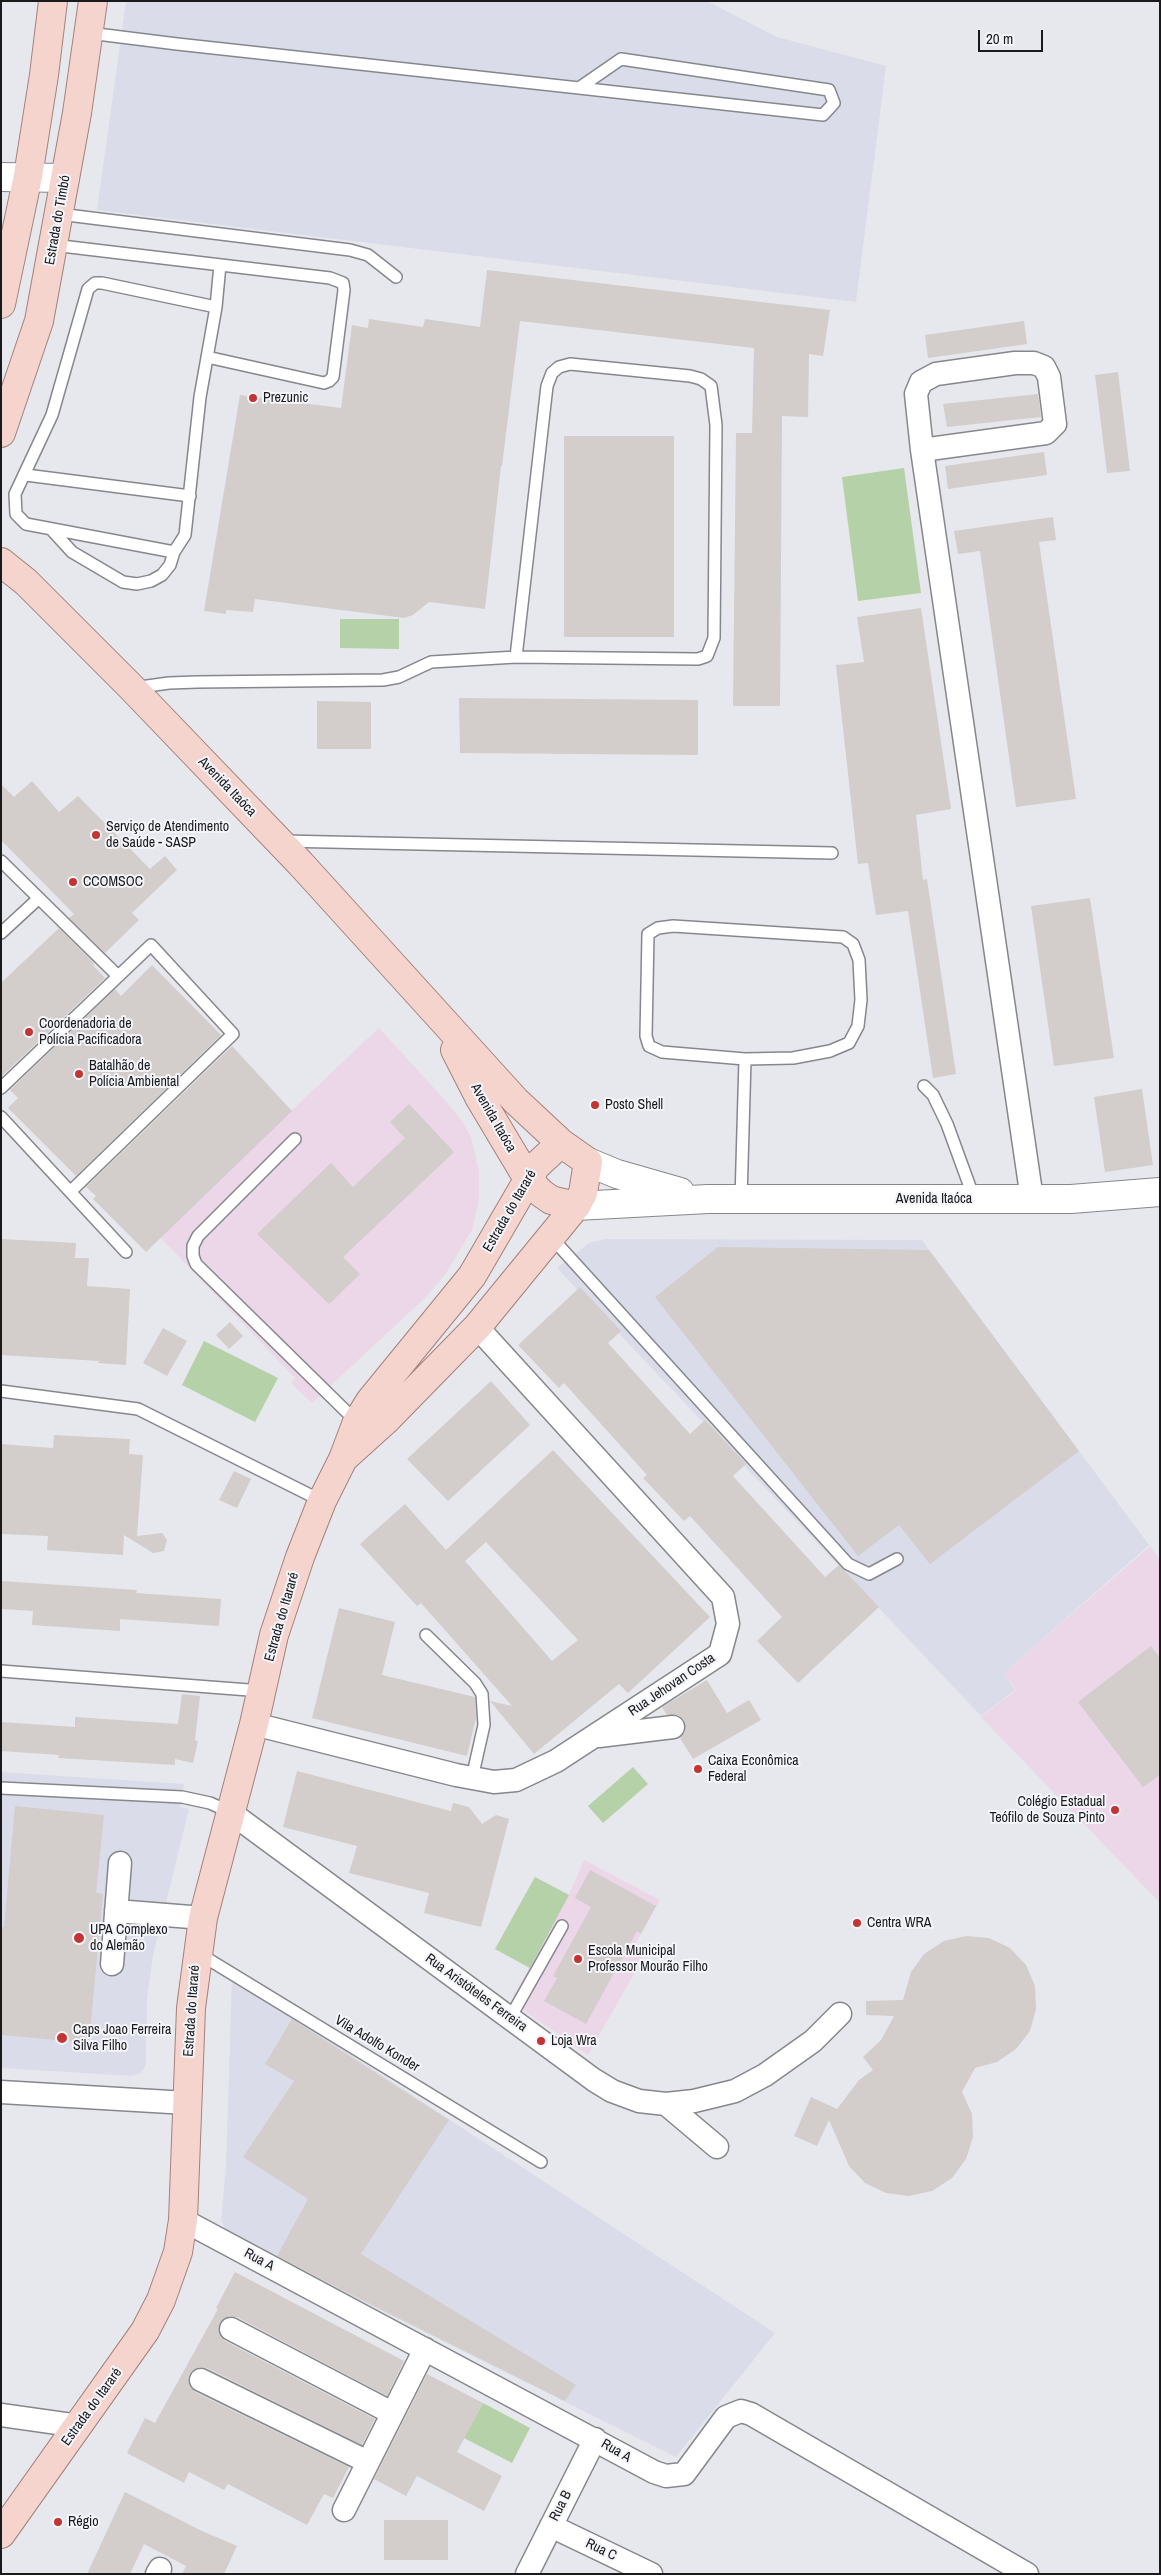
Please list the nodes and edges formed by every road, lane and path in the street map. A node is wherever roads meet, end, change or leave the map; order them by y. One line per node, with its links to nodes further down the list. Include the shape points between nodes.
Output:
1 (53, 1): 5 (main road)
2 (93, 1): 3 (main road, Estrada do Timbó)
3 (89, 33): 4 (lane); 7 (main road, Estrada do Timbó)
4 (579, 88): 4 (lane, via 621,58 829,90 834,103 823,114)
5 (28, 176): 6 (main road); 7 (main road); 12 (main road)
6 (1, 177)
7 (65, 178): 8 (main road, Estrada do Timbó)
8 (59, 214): 9 (main road, Estrada do Timbó); 11 (lane, via 350,250 368,255)
9 (53, 245): 10 (lane); 15 (main road, Estrada do Timbó, via 39,321)
10 (220, 265): 13 (lane); 14 (lane, via 330,278 343,283 340,330 333,377 324,383)
11 (396, 277)
12 (1, 304)
13 (216, 307): 14 (lane); 17 (lane, via 102,283 88,288 52,415)
14 (207, 357): 18 (lane)
15 (1, 434)
16 (922, 450): 16 (street, via 916,394 921,382 936,374 1015,363 1034,363 1044,367 1049,377 1055,424 1046,433); 45 (street)
17 (26, 475): 18 (lane); 19 (lane, via 15,494 16,514 26,524)
18 (190, 496): 21 (lane, via 185,535)
19 (51, 529): 21 (lane); 21 (lane, via 72,552 123,582 137,584 162,575)
20 (1, 549): 23 (main road)
21 (174, 552)
22 (1, 562): 23 (main road, Avenida Itaóca)
23 (26, 582): 25 (main road, Avenida Itaóca)
24 (516, 656): 24 (lane, via 698,659 707,656 714,638 716,409 710,386 701,379 570,364 552,373); 25 (lane, via 431,662 383,680 169,683)
25 (132, 688): 26 (main road, Avenida Itaóca)
26 (279, 841): 27 (lane); 32 (main road, Avenida Itaóca)
27 (832, 853)
28 (1, 861): 29 (lane)
29 (39, 898): 30 (lane); 31 (lane)
30 (1, 933)
31 (118, 976): 35 (lane); 41 (lane, via 151,945 233,1034)
32 (442, 1022): 38 (main road, Avenida Itaóca, via 516,1101); 40 (main road, Avenida Itaóca, via 479,1097)
33 (745, 1059): 33 (lane, via 662,1052 649,1046 646,1036 648,934 658,928 673,926 843,937 853,944 858,960 861,1000 858,1026 849,1043 830,1052 793,1058); 44 (lane)
34 (924, 1086): 46 (lane, via 933,1094)
35 (1, 1088)
36 (1, 1117): 41 (lane)
37 (295, 1139): 52 (lane, via 198,1236 193,1256 196,1264)
38 (561, 1143): 39 (main road); 40 (main road, Estrada do Itararé, via 541,1160)
39 (588, 1162): 43 (main road, Avenida Itaóca, via 617,1174); 47 (main road, Estrada do Itararé, via 583,1193)
40 (528, 1179): 47 (main road, Avenida Itaóca, via 551,1200); 52 (main road, Estrada do Itararé, via 472,1276 386,1379)
41 (70, 1191): 49 (lane)
42 (1160, 1192): 45 (main road, Avenida Itaóca, via 1079,1199)
43 (708, 1199): 44 (main road, Avenida Itaóca); 47 (main road, Avenida Itaóca)
44 (741, 1199): 46 (main road, Avenida Itaóca)
45 (1032, 1199): 46 (main road, Avenida Itaóca)
46 (975, 1200)
47 (576, 1206): 48 (main road, Estrada do Itararé)
48 (550, 1236): 50 (main road, Estrada do Itararé); 54 (lane, via 848,1564 869,1574)
49 (126, 1252)
50 (477, 1327): 52 (main road, Estrada do Itararé); 60 (street, Rua Jehovan Costa, via 723,1597 726,1605 728,1624 720,1654)
51 (1, 1391): 53 (lane, via 138,1409)
52 (364, 1428): 53 (main road, Estrada do Itararé, via 343,1458)
53 (322, 1500): 57 (main road, Estrada do Itararé, via 277,1628)
54 (897, 1559)
55 (426, 1635): 61 (lane, via 482,1694 484,1725)
56 (1, 1671): 57 (lane)
57 (262, 1691): 58 (main road, Estrada do Itararé)
58 (254, 1724): 61 (street, Rua Jehovan Costa); 63 (main road, Estrada do Itararé)
59 (673, 1727): 60 (street)
60 (593, 1737): 61 (street, Rua Jehovan Costa, via 516,1780 494,1782)
61 (472, 1778)
62 (1, 1788): 63 (lane, via 182,1797 210,1803)
63 (230, 1812): 66 (main road, Estrada do Itararé); 71 (street, Rua Aristóteles Ferreira)
64 (120, 1863): 65 (street)
65 (116, 1911): 66 (street); 69 (street)
66 (203, 1918): 68 (main road, Estrada do Itararé)
67 (562, 1926): 71 (lane)
68 (197, 1952): 73 (main road, Estrada do Itararé); 76 (lane, Vila Adolfo Konder)
69 (112, 1964)
70 (840, 2014): 74 (street, Rua Aristóteles Ferreira, via 813,2041 750,2085 720,2096)
71 (510, 2018): 74 (street, Rua Aristóteles Ferreira, via 612,2091 639,2101)
72 (1, 2092): 73 (street)
73 (187, 2103): 77 (main road, Estrada do Itararé)
74 (666, 2104): 75 (street)
75 (717, 2147)
76 (541, 2162)
77 (183, 2220): 79 (street, Rua A); 83 (main road, Estrada do Itararé, via 172,2273 145,2331)
78 (232, 2329): 81 (street)
79 (425, 2349): 81 (street); 84 (street, Rua A)
80 (201, 2380): 85 (street)
81 (392, 2412): 85 (street)
82 (1, 2415): 83 (street)
83 (78, 2426): 88 (main road, Estrada do Itararé)
84 (595, 2439): 87 (street, Rua B); 91 (street, Rua A, via 654,2472 674,2476 684,2474 726,2417 741,2411 751,2414)
85 (368, 2462): 86 (street)
86 (344, 2510)
87 (551, 2526): 89 (street, Rua B); 90 (street, Rua C)
88 (1, 2534)
89 (527, 2574)
90 (651, 2574)
91 (1027, 2574)

